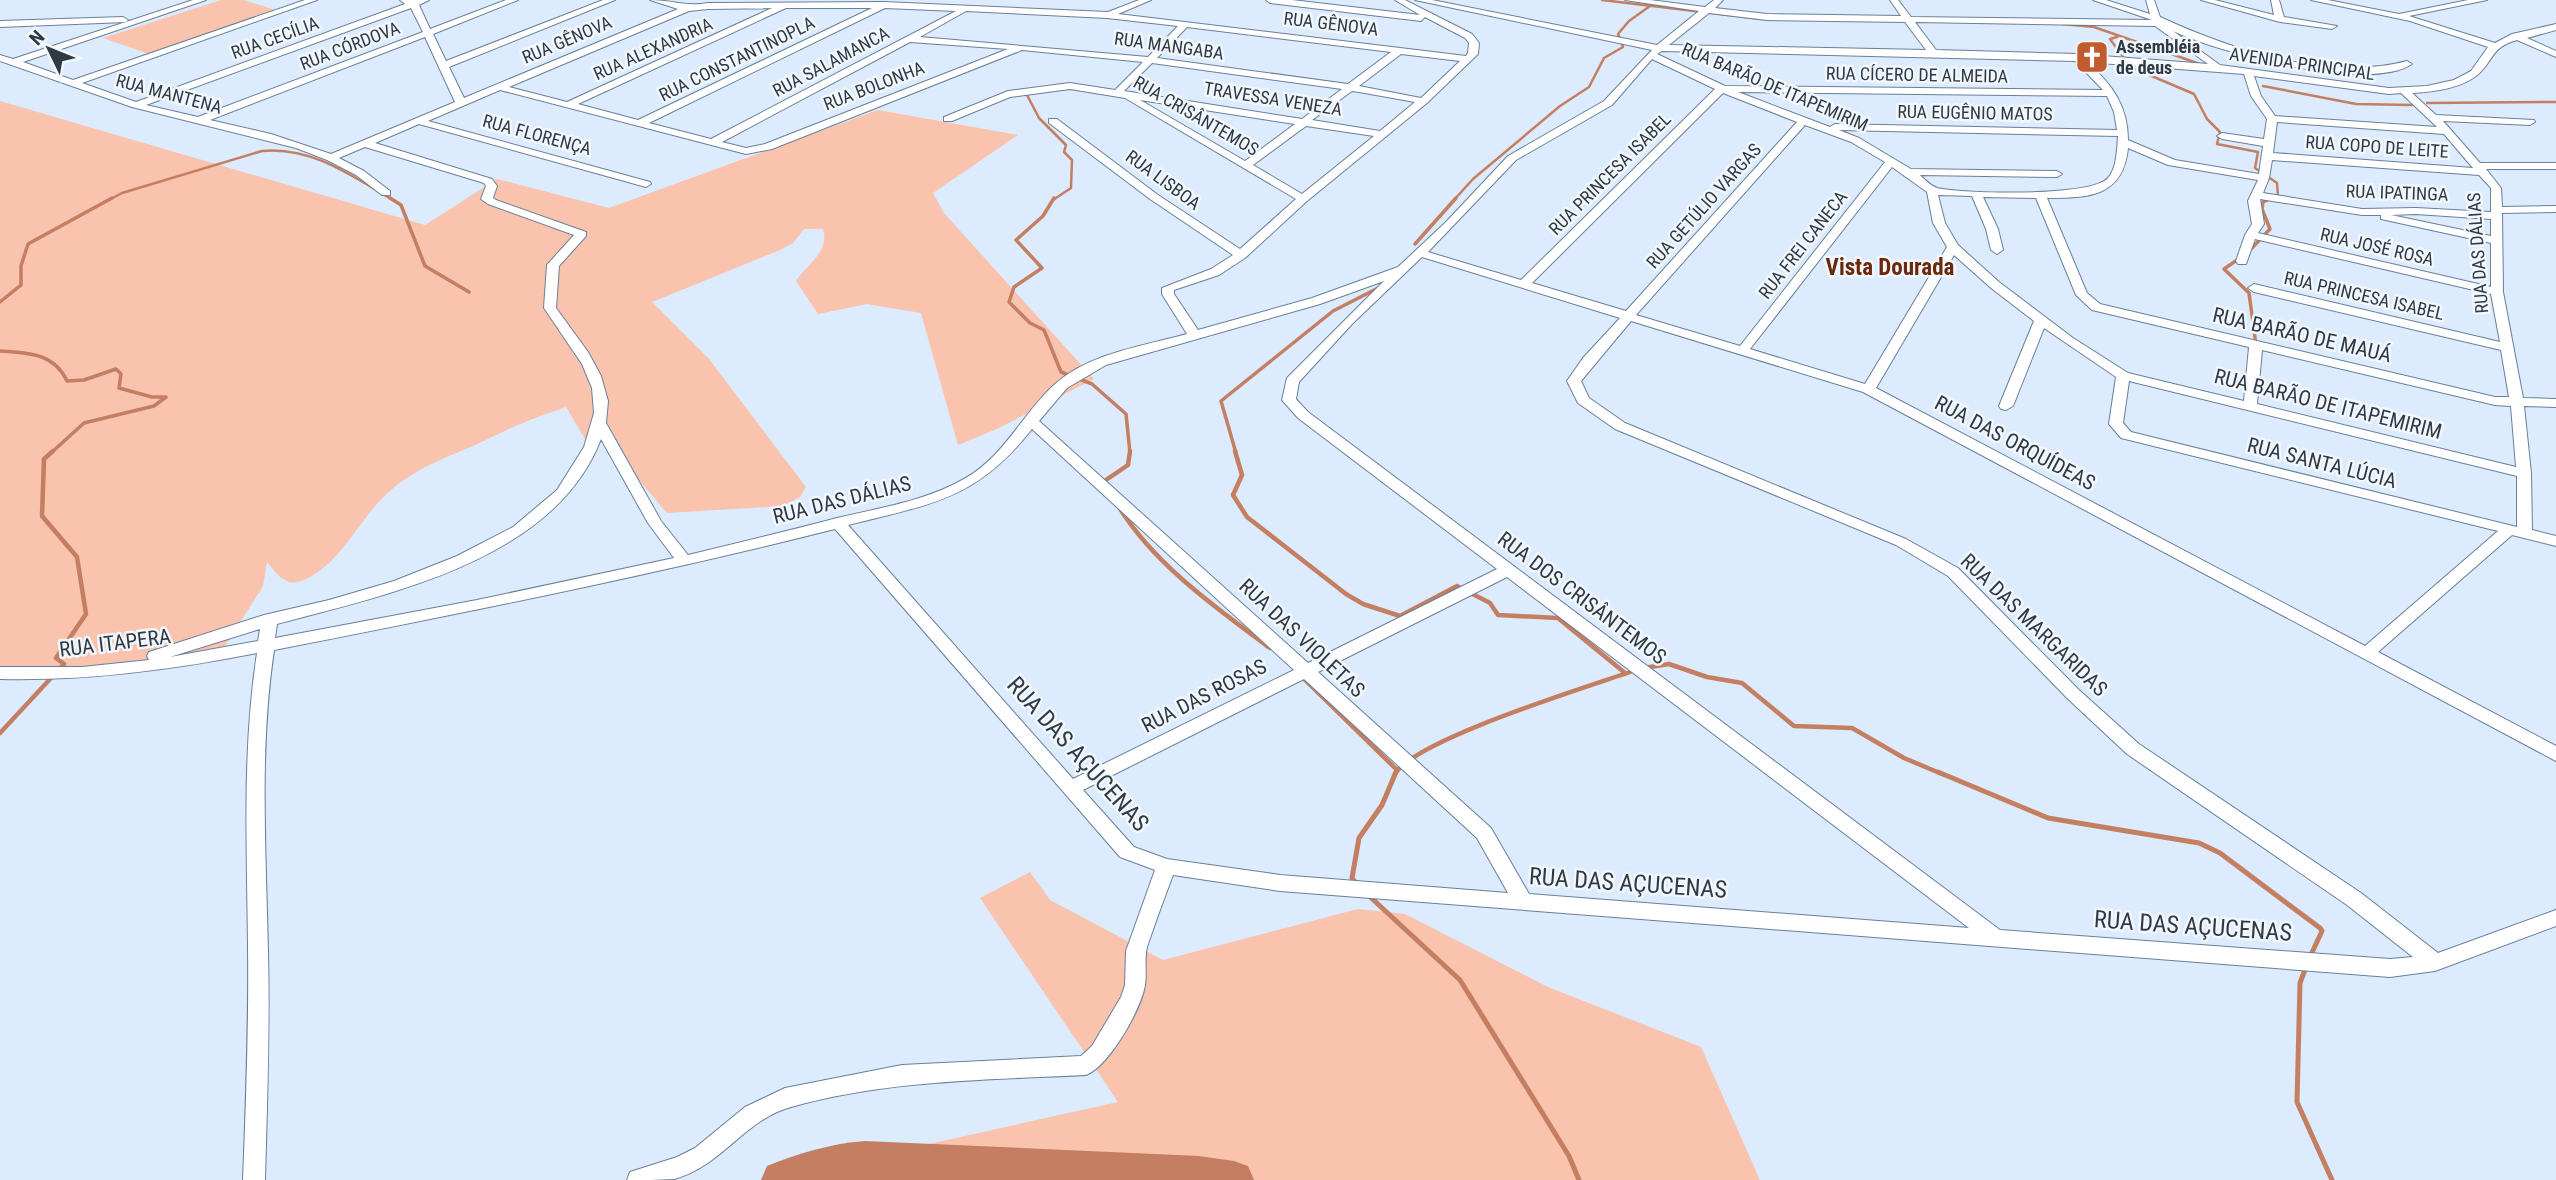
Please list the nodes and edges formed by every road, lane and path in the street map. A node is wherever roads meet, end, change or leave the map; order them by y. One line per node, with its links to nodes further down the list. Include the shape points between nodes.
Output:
1 (202, 0): 33 (street)
2 (313, 0): 58 (street)
3 (401, 0): 21 (street)
4 (425, 0): 21 (street, RUA CECÍLIA)
5 (514, 0): 40 (street, RUA CÓRDOVA)
6 (611, 0): 55 (street)
7 (654, 0): 24 (street, RUA GÊNOVA)
8 (1147, 0): 28 (street)
9 (1270, 0): 31 (street)
10 (1399, 0): 31 (street)
11 (1419, 0): 46 (street)
12 (1629, 0): 26 (street)
13 (1719, 0): 26 (street)
14 (1894, 0): 30 (street)
15 (2097, 0): 34 (street)
16 (2150, 0): 34 (street)
17 (2206, 0): 27 (street)
18 (2275, 0): 32 (street)
19 (2315, 0): 29 (street)
20 (2483, 0): 29 (street)
21 (414, 4): 40 (street); 68 (street, RUA CECÍLIA)
22 (788, 4): 23 (street, RUA GÊNOVA); 24 (street, RUA GÊNOVA); 67 (street, RUA ALEXANDRIA)
23 (884, 5): 25 (street, RUA GÊNOVA); 76 (street, RUA CONSTANTINOPLA)
24 (687, 9): 60 (street, RUA GÊNOVA)
25 (964, 10): 28 (street, RUA GÊNOVA); 42 (street, RUA SALAMANCA)
26 (1707, 10): 30 (street, via 1767,17); 46 (street)
27 (2251, 12): 32 (street); 37 (street)
28 (1107, 15): 35 (street, RUA GÊNOVA)
29 (2397, 15): 43 (street)
30 (1908, 18): 34 (street); 47 (street)
31 (1430, 19): 52 (street, via 1472,38 1476,49)
32 (2280, 19): 38 (street)
33 (143, 20): 36 (street); 53 (street)
34 (2156, 20): 54 (street, via 2208,42 2264,57 2362,72); 56 (street)
35 (1186, 23): 45 (street, RUA GÊNOVA); 51 (street, RUA CRISÂNTEMOS)
36 (0, 24)
37 (2243, 24)
38 (2332, 26)
39 (2556, 27): 41 (street, AVENIDA PRINCIPAL)
40 (428, 33): 55 (street); 73 (street, RUA CÓRDOVA)
41 (2515, 36): 43 (street, AVENIDA PRINCIPAL); 48 (street)
42 (909, 39): 44 (street, RUA MANGABA); 84 (street, RUA SALAMANCA)
43 (2496, 46): 63 (street, AVENIDA PRINCIPAL, via 2468,77)
44 (1022, 47): 51 (street, RUA MANGABA); 84 (street, RUA BOLONHA, via 768,147 737,149)
45 (1399, 51): 52 (street, RUA GÊNOVA); 59 (street)
46 (1655, 52): 47 (street, AVENIDA PRINCIPAL); 61 (street, RUA BARÃO DE ITAPEMIRIM); 111 (street, via 1608,103 1512,158)
47 (1933, 53): 49 (street, AVENIDA PRINCIPAL)
48 (2556, 54)
49 (2076, 57): 56 (street, AVENIDA PRINCIPAL); 64 (street)
50 (0, 58): 53 (street, RUA MANTENA)
51 (1150, 58): 59 (street, RUA MANGABA); 62 (street, RUA CRISÂNTEMOS)
52 (1468, 59): 65 (street)
53 (14, 62): 58 (street, RUA MANTENA)
54 (2407, 64)
55 (444, 65): 66 (street)
56 (2218, 68): 57 (street, AVENIDA PRINCIPAL)
57 (2248, 71): 63 (street, AVENIDA PRINCIPAL, via 2359,89); 71 (street, via 2256,96)
58 (71, 83): 68 (street, RUA MANTENA)
59 (1350, 86): 65 (street, RUA MANGABA); 77 (street)
60 (499, 87): 66 (street, RUA GÊNOVA); 67 (street)
61 (1721, 89): 64 (street, RUA CÍCERO DE ALMEIDA); 72 (street, RUA BARÃO DE ITAPEMIRIM); 114 (street, RUA PRINCESA ISABEL)
62 (1119, 91): 70 (street, TRAVESSA VENEZA, via 1070,86 1024,90); 77 (street, TRAVESSA VENEZA); 90 (street, RUA CRISÂNTEMOS)
63 (2404, 91): 69 (street, RUA DAS DÁLIAS)
64 (2112, 93): 83 (street)
65 (1423, 101): 81 (street)
66 (461, 103): 74 (street, RUA GÊNOVA)
67 (570, 104): 76 (street)
68 (135, 105): 73 (street, RUA MANTENA)
69 (2435, 118): 78 (street); 80 (street, RUA DAS DÁLIAS)
70 (948, 119)
71 (2272, 119): 80 (street); 86 (street)
72 (1804, 120): 79 (street, RUA BARÃO DE ITAPEMIRIM); 117 (street, RUA GETÚLIO VARGAS)
73 (197, 121): 88 (street, RUA MANTENA)
74 (418, 121): 85 (street, RUA GÊNOVA); 96 (street, RUA FLORENÇA)
75 (1053, 121): 110 (street, RUA LISBOA)
76 (640, 122): 84 (street)
77 (1302, 122): 81 (street, TRAVESSA VENEZA); 90 (street)
78 (2530, 122)
79 (1827, 127): 83 (street, RUA EUGÊNIO MATOS); 89 (street, RUA BARÃO DE ITAPEMIRIM)
80 (2447, 131): 92 (street, RUA DAS DÁLIAS)
81 (1380, 134): 102 (street)
82 (2222, 136): 86 (street)
83 (2123, 137): 95 (street, RUA EUGÊNIO MATOS, via 2186,166); 100 (street, via 2118,172 2104,186 2087,192)
84 (713, 142)
85 (364, 143): 88 (street, RUA GÊNOVA); 131 (street, via 488,181 492,186 487,200 582,234 553,265 549,300 594,379 601,401)
86 (2267, 144): 87 (street)
87 (2267, 156): 92 (street, RUA COPO DE LEITE); 95 (street)
88 (332, 157): 98 (street, RUA MANTENA, via 368,176)
89 (1891, 161): 93 (street, RUA BARÃO DE ITAPEMIRIM); 122 (street, RUA FREI CANECA)
90 (1246, 165): 102 (street, RUA CRISÂNTEMOS)
91 (2556, 166): 92 (street, RUA COPO DE LEITE)
92 (2481, 169): 105 (street, RUA DAS DÁLIAS, via 2496,188)
93 (1909, 172): 94 (street); 97 (street, RUA BARÃO DE ITAPEMIRIM)
94 (2057, 173)
95 (2264, 178): 101 (street)
96 (646, 184)
97 (1931, 191): 99 (street); 108 (street, RUA BARÃO DE ITAPEMIRIM, via 1939,223)
98 (386, 193)
99 (1976, 193): 100 (street); 109 (street)
100 (2040, 194): 120 (street, RUA BARÃO DE MAUÁ, via 2082,295 2090,304)
101 (2255, 195): 104 (street, RUA IPATINGA); 106 (street, via 2258,224)
102 (1303, 199): 110 (street)
103 (2556, 209): 105 (street, RUA IPATINGA)
104 (2362, 212): 105 (street, RUA IPATINGA); 107 (street)
105 (2496, 213): 107 (street, RUA DAS DÁLIAS)
106 (2251, 235): 112 (street); 116 (street, RUA JOSÉ ROSA)
107 (2498, 241): 116 (street, RUA DAS DÁLIAS)
108 (1953, 247): 118 (street, RUA BARÃO DE ITAPEMIRIM); 124 (street)
109 (1997, 250)
110 (1241, 255): 119 (street, via 1215,272 1168,288)
111 (1418, 255): 113 (street); 114 (street, RUA DAS ORQUÍDEAS)
112 (2242, 261)
113 (1404, 269): 119 (street, RUA DAS DÁLIAS, via 1316,301); 137 (street, RUA DOS CRISÂNTEMOS, via 1292,381 1289,400)
114 (1523, 285): 117 (street, RUA DAS ORQUÍDEAS)
115 (2254, 288): 121 (street, RUA PRINCESA ISABEL)
116 (2497, 292): 121 (street, RUA DAS DÁLIAS)
117 (1630, 315): 122 (street, RUA DAS ORQUÍDEAS); 151 (street, RUA DAS MARGARIDAS, via 1574,381 1583,400 1668,447 1901,542 1953,572 2133,749 2354,899)
118 (2041, 319): 123 (street, RUA BARÃO DE ITAPEMIRIM); 127 (street)
119 (1194, 334): 129 (street, RUA DAS DÁLIAS, via 1080,373 1052,394)
120 (2256, 346): 125 (street, RUA BARÃO DE MAUÁ); 128 (street)
121 (2507, 348): 125 (street, RUA DAS DÁLIAS)
122 (1743, 350): 124 (street, RUA DAS ORQUÍDEAS)
123 (2123, 376): 128 (street, RUA BARÃO DE ITAPEMIRIM); 130 (street)
124 (1868, 389): 141 (street, RUA DAS ORQUÍDEAS)
125 (2517, 402): 126 (street, RUA BARÃO DE MAUÁ); 132 (street, RUA DAS DÁLIAS)
126 (2556, 402)
127 (2006, 406)
128 (2250, 407): 132 (street, RUA BARÃO DE ITAPEMIRIM)
129 (1032, 422): 133 (street, RUA DAS DÁLIAS, via 1003,456 968,483 927,500); 143 (street, RUA DAS VIOLETAS)
130 (2116, 424): 134 (street, RUA SANTA LÚCIA, via 2136,439)
131 (600, 425): 136 (street, via 655,523); 138 (street, via 573,483 494,544 414,580)
132 (2524, 473): 134 (street, RUA DAS DÁLIAS)
133 (838, 523): 136 (street, RUA DAS DÁLIAS); 146 (street, RUA DAS AÇUCENAS)
134 (2517, 530): 135 (street); 141 (street)
135 (2556, 541)
136 (685, 561): 139 (street, RUA DAS DÁLIAS, via 586,585)
137 (1508, 570): 143 (street, RUA DAS ROSAS); 150 (street, RUA DOS CRISÂNTEMOS)
138 (270, 619): 139 (street); 142 (street)
139 (266, 645): 140 (street, RUA DAS DÁLIAS); 152 (street, via 255,771 259,1019)
140 (235, 650): 142 (street, RUA ITAPERA)
141 (2366, 654): 145 (street, RUA DAS ORQUÍDEAS)
142 (129, 667): 144 (street, RUA ITAPERA)
143 (1306, 670): 146 (street, RUA DAS ROSAS); 148 (street, RUA DAS VIOLETAS, via 1484,833)
144 (0, 673)
145 (2556, 754)
146 (1071, 788): 147 (street, RUA DAS AÇUCENAS, via 1127,852)
147 (1166, 866): 148 (street, RUA DAS AÇUCENAS, via 1280,883); 153 (street, via 1136,951 1136,985 1131,999 1100,1053 1086,1065 902,1076 785,1098 753,1114 703,1155)
148 (1522, 902): 150 (street, RUA DAS AÇUCENAS)
149 (2556, 918): 151 (street, RUA DAS AÇUCENAS)
150 (1993, 935): 151 (street, RUA DAS AÇUCENAS, via 2390,968)
151 (2435, 963)
152 (254, 1180)
153 (638, 1180)

